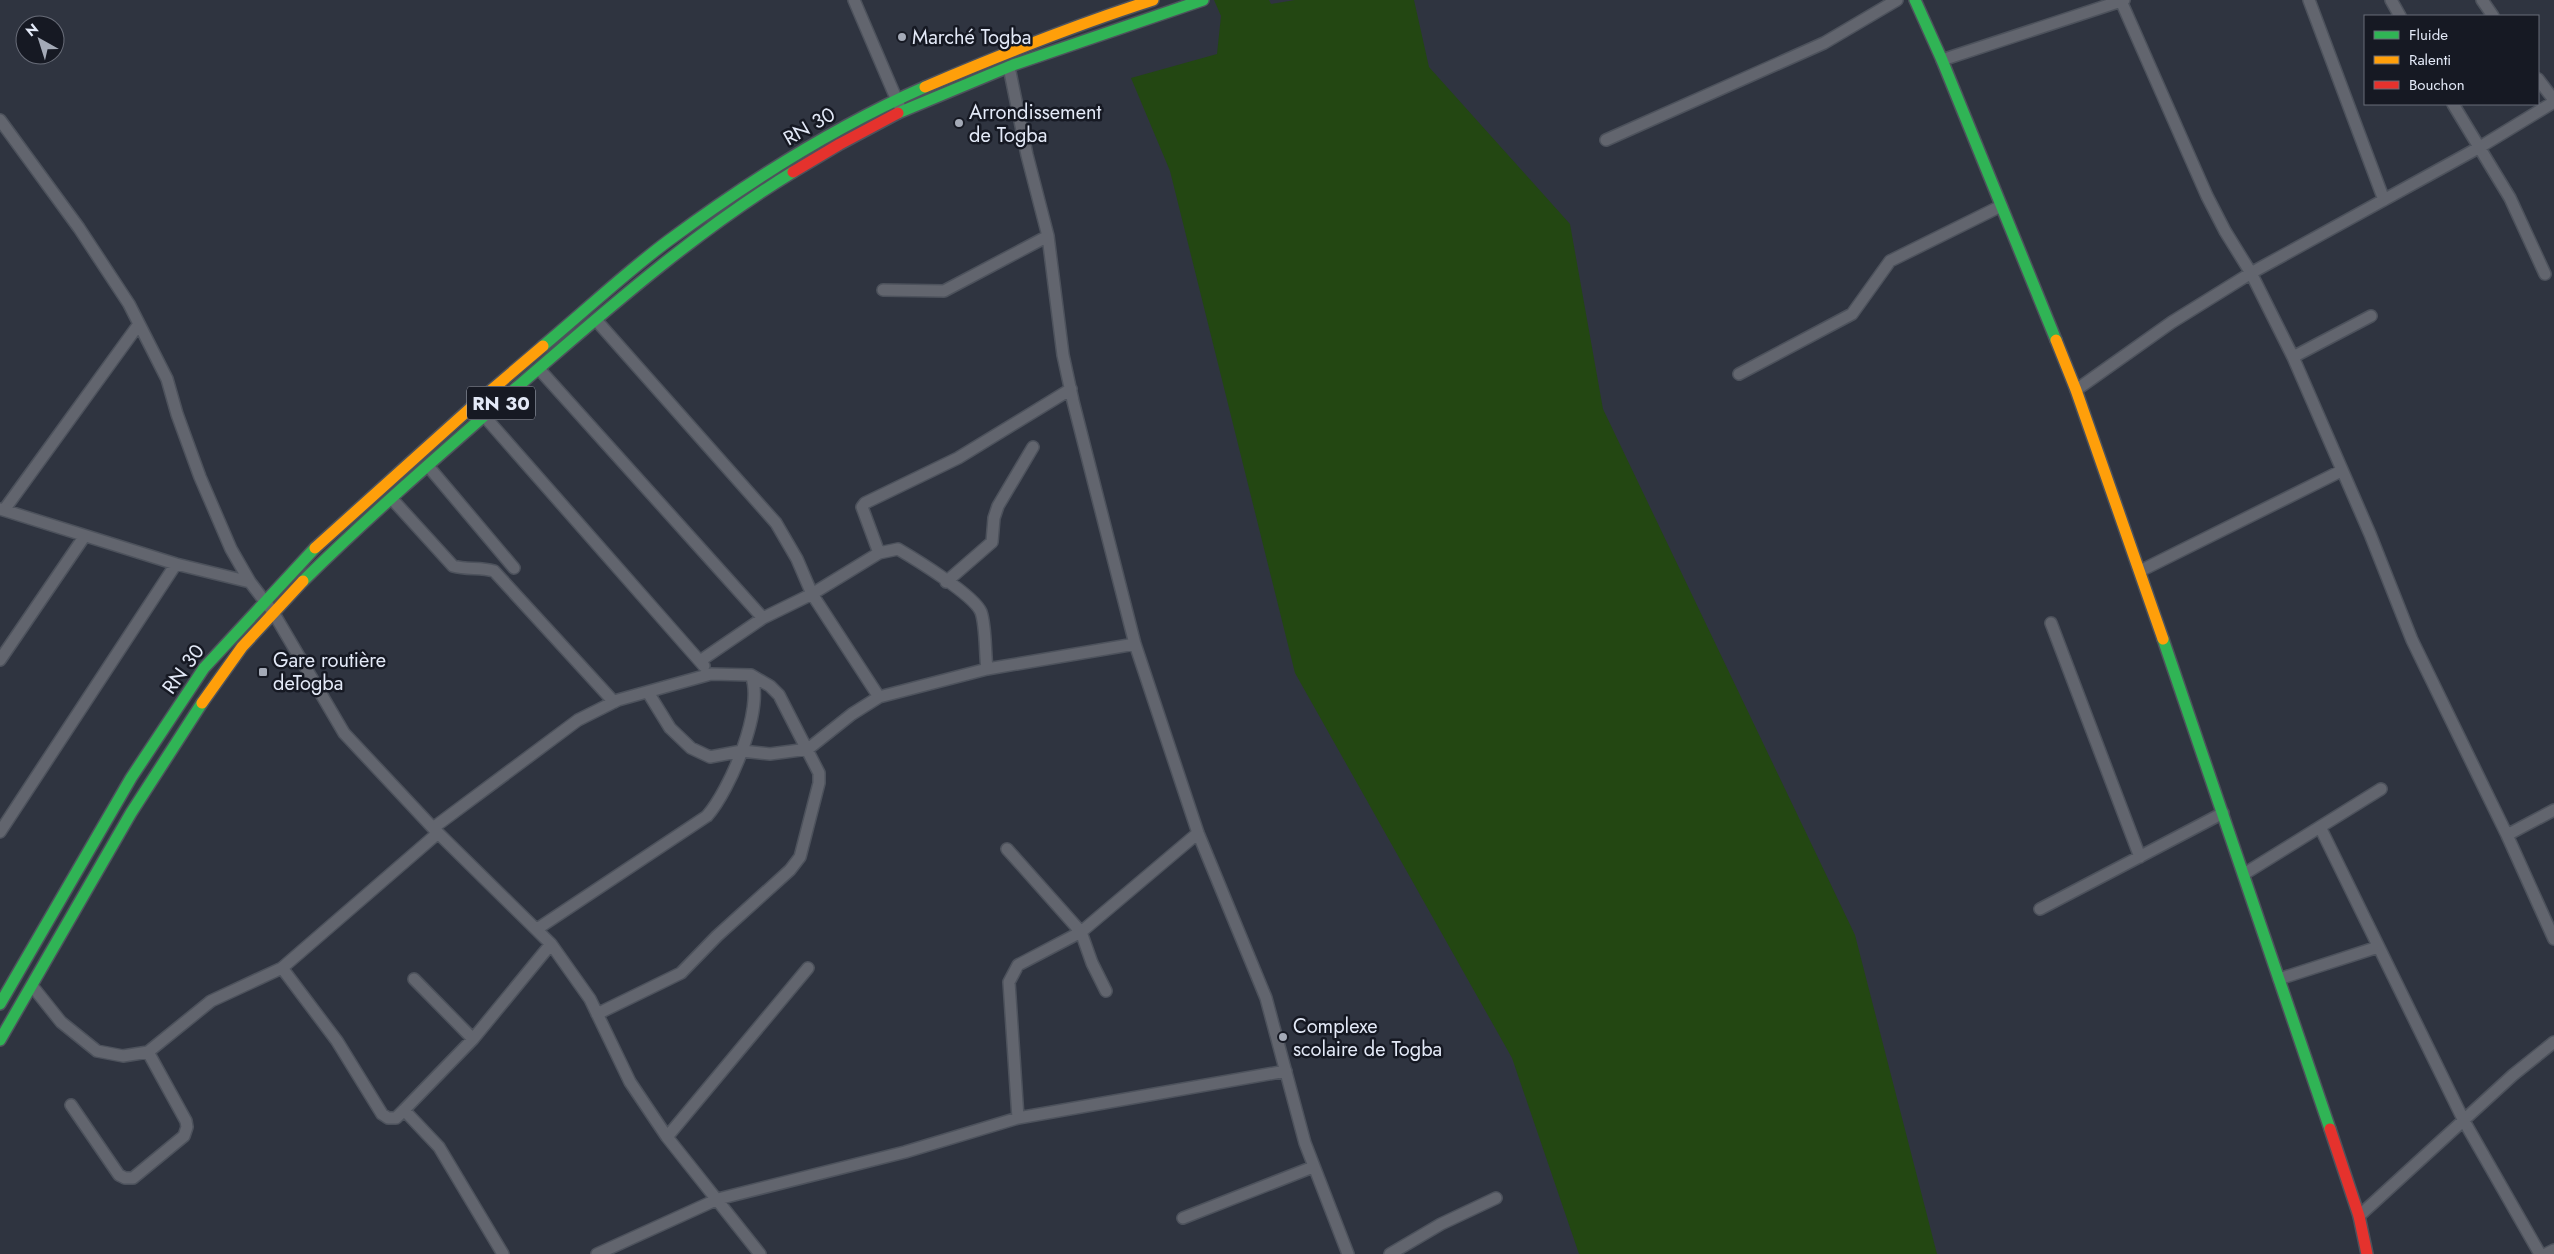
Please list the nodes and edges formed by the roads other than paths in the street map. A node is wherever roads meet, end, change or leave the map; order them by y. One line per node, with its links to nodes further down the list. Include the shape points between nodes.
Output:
1 (854, 0): 15 (street)
2 (1153, 0): 15 (main road, RN 30 / RN 30, via 1006,52)
3 (1203, 0): 13 (main road, RN 30)
4 (1896, 0): 20 (street, via 1824,43)
5 (1915, 0): 12 (main road)
6 (2122, 0): 12 (street); 25 (street, via 2207,196)
7 (2309, 0): 22 (street)
8 (2391, 0): 10 (street)
9 (2482, 0): 11 (street)
10 (2399, 15)
11 (2492, 15)
12 (1942, 60): 23 (main road)
13 (1009, 67): 18 (main road, RN 30); 24 (street)
14 (2539, 80): 16 (street)
15 (896, 100): 18 (street); 50 (main road, RN 30 / RN 30, via 812,144 667,242 382,486)
16 (2554, 101): 21 (street)
17 (2454, 105): 21 (street)
18 (902, 112): 29 (main road, RN 30, via 819,156 747,202 675,253)
19 (0, 120): 30 (street, via 79,228)
20 (1606, 140)
21 (2480, 147): 22 (street); 26 (street, via 2510,198)
22 (2384, 200): 25 (street)
23 (2001, 206): 33 (street, via 1890,262 1852,314); 35 (main road)
24 (1048, 236): 27 (street, via 944,291); 34 (street, via 1063,355)
25 (2251, 273): 31 (street); 35 (street, via 2172,322)
26 (2545, 274)
27 (883, 290)
28 (2371, 316): 31 (street)
29 (596, 320): 32 (main road, RN 30); 49 (street, via 776,524 797,559)
30 (139, 324): 41 (street); 47 (street, via 167,379 180,423 221,528)
31 (2293, 356): 39 (street)
32 (539, 369): 36 (main road, RN 30); 52 (street)
33 (1738, 374)
34 (1071, 389): 43 (street, via 958,458 865,502 862,507); 54 (street)
35 (2076, 390): 46 (main road)
36 (485, 417): 38 (main road, RN 30); 56 (street)
37 (1033, 447): 48 (street, via 998,506 992,542)
38 (428, 466): 40 (main road, RN 30); 45 (street)
39 (2341, 471): 46 (street); 72 (street, via 2412,640)
40 (392, 499): 51 (main road, RN 30, via 326,558); 62 (street, via 453,566 494,571)
41 (2, 510): 42 (street)
42 (84, 537): 44 (street); 55 (street)
43 (879, 553): 48 (street, via 898,549); 49 (street)
44 (176, 564): 47 (street); 70 (street)
45 (514, 568)
46 (2140, 571): 67 (main road)
47 (250, 582): 50 (street)
48 (946, 582): 57 (street, via 975,603 981,612)
49 (812, 594): 52 (street); 61 (street)
50 (265, 602): 51 (street); 88 (main road, RN 30 / RN 30, via 204,668 131,778)
51 (273, 612): 69 (street, via 344,733); 86 (main road, RN 30, via 218,679 146,788)
52 (763, 618): 56 (street)
53 (2051, 623): 74 (street)
54 (1135, 644): 57 (street); 71 (street)
55 (0, 660)
56 (700, 661): 58 (street)
57 (987, 669): 61 (street)
58 (711, 674): 59 (street); 60 (street)
59 (751, 675): 63 (street, via 779,695); 64 (street, via 756,695)
60 (649, 694): 62 (street); 64 (street, via 670,728 691,748 710,758)
61 (879, 697): 63 (street)
62 (614, 702): 69 (street, via 578,720)
63 (808, 749): 64 (street, via 770,754); 89 (street, via 820,778 800,858 680,973)
64 (742, 751): 77 (street, via 724,793 707,816)
65 (2381, 789): 68 (street)
66 (2554, 810): 72 (street)
67 (2223, 812): 74 (street); 75 (main road)
68 (2320, 827): 75 (street); 81 (street)
69 (436, 830): 77 (street); 82 (street)
70 (0, 832)
71 (1198, 833): 78 (street); 94 (street, via 1266,998)
72 (2507, 835): 79 (street)
73 (1007, 849): 78 (street)
74 (2140, 856): 76 (street)
75 (2244, 874): 85 (main road)
76 (2040, 909)
77 (537, 929): 80 (street)
78 (1081, 932): 87 (street); 97 (street, via 1018,965 1009,982)
79 (2554, 939)
80 (551, 944): 89 (street); 90 (street)
81 (2378, 947): 85 (street); 98 (street)
82 (282, 968): 93 (street, via 211,1001); 96 (street, via 337,1040 382,1114 396,1118)
83 (808, 968): 99 (street)
84 (414, 979): 90 (street)
85 (2279, 979): 103 (main road)
86 (33, 988): 91 (main road, RN 30); 93 (street, via 61,1022 97,1050 123,1056)
87 (1106, 990)
88 (0, 1004)
89 (597, 1014): 99 (street, via 630,1082)
90 (473, 1039): 96 (street)
91 (0, 1040)
92 (2554, 1042): 98 (street)
93 (148, 1052): 95 (street, via 187,1127 184,1136 133,1178 120,1175)
94 (1286, 1071): 97 (street); 100 (street)
95 (71, 1105)
96 (404, 1110): 106 (street, via 439,1147)
97 (1018, 1118): 102 (street, via 905,1152)
98 (2464, 1121): 103 (street); 112 (street)
99 (667, 1137): 102 (street)
100 (1312, 1167): 104 (street); 109 (street)
101 (1496, 1198): 110 (street, via 1441,1224)
102 (718, 1199): 107 (street); 108 (street)
103 (2359, 1216): 111 (main road)
104 (1183, 1218)
105 (2554, 1250): 113 (street)
106 (503, 1254)
107 (597, 1254)
108 (760, 1254)
109 (1348, 1254)
110 (1390, 1254)
111 (2367, 1254)
112 (2540, 1254)
113 (2546, 1254)

